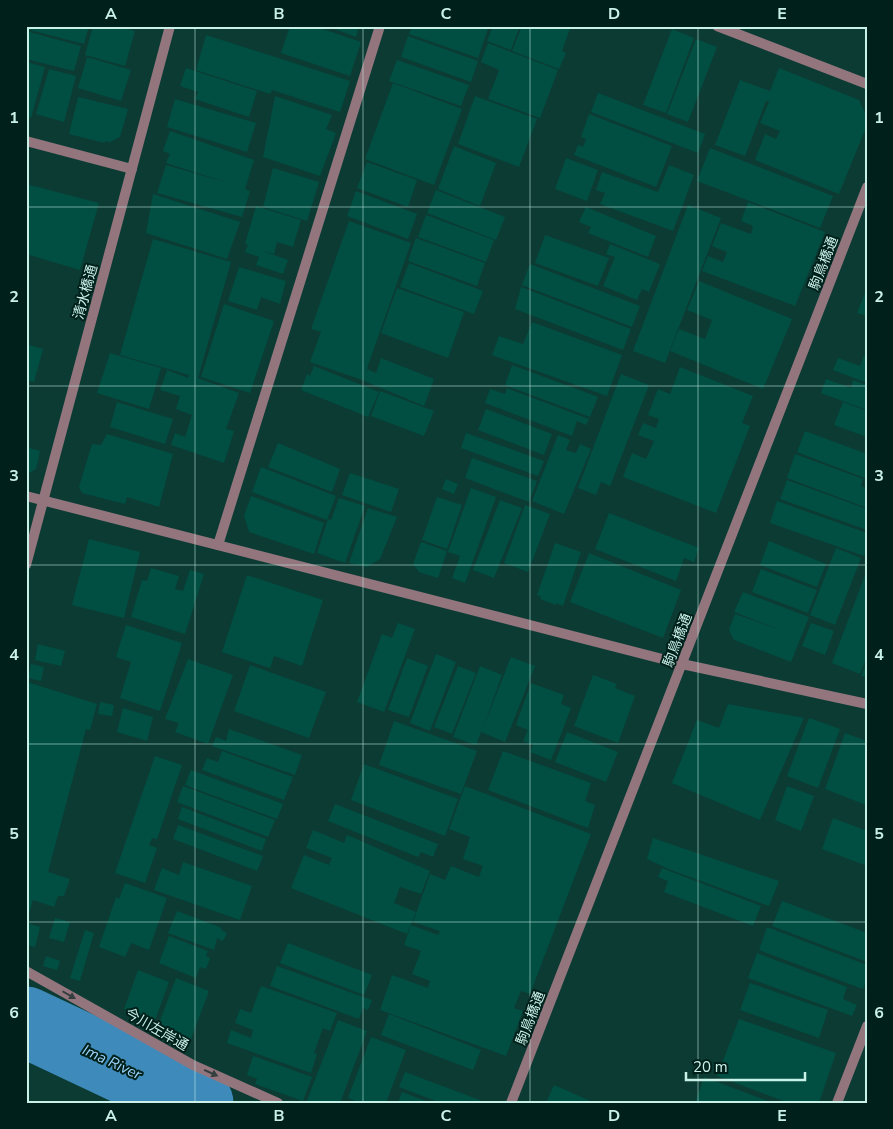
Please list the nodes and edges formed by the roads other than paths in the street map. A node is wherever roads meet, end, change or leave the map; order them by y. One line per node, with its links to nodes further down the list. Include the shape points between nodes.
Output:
1 (170, 26): 6 (street, 清水橋通)
2 (380, 26): 10 (street)
3 (718, 26): 4 (street)
4 (867, 84)
5 (26, 141): 6 (street)
6 (132, 169): 9 (street, 清水橋通)
7 (867, 187): 12 (street, 駒鳥橋通)
8 (26, 496): 9 (street)
9 (43, 501): 10 (street); 11 (street, 清水橋通)
10 (218, 545): 12 (street)
11 (26, 565)
12 (682, 664): 13 (street); 17 (street, 駒鳥橋通)
13 (867, 704)
14 (26, 971): 16 (street, 今川左岸通, one-way to 16, via 192,1065)
15 (867, 1026): 18 (street)
16 (278, 1103)
17 (511, 1103)
18 (837, 1103)

